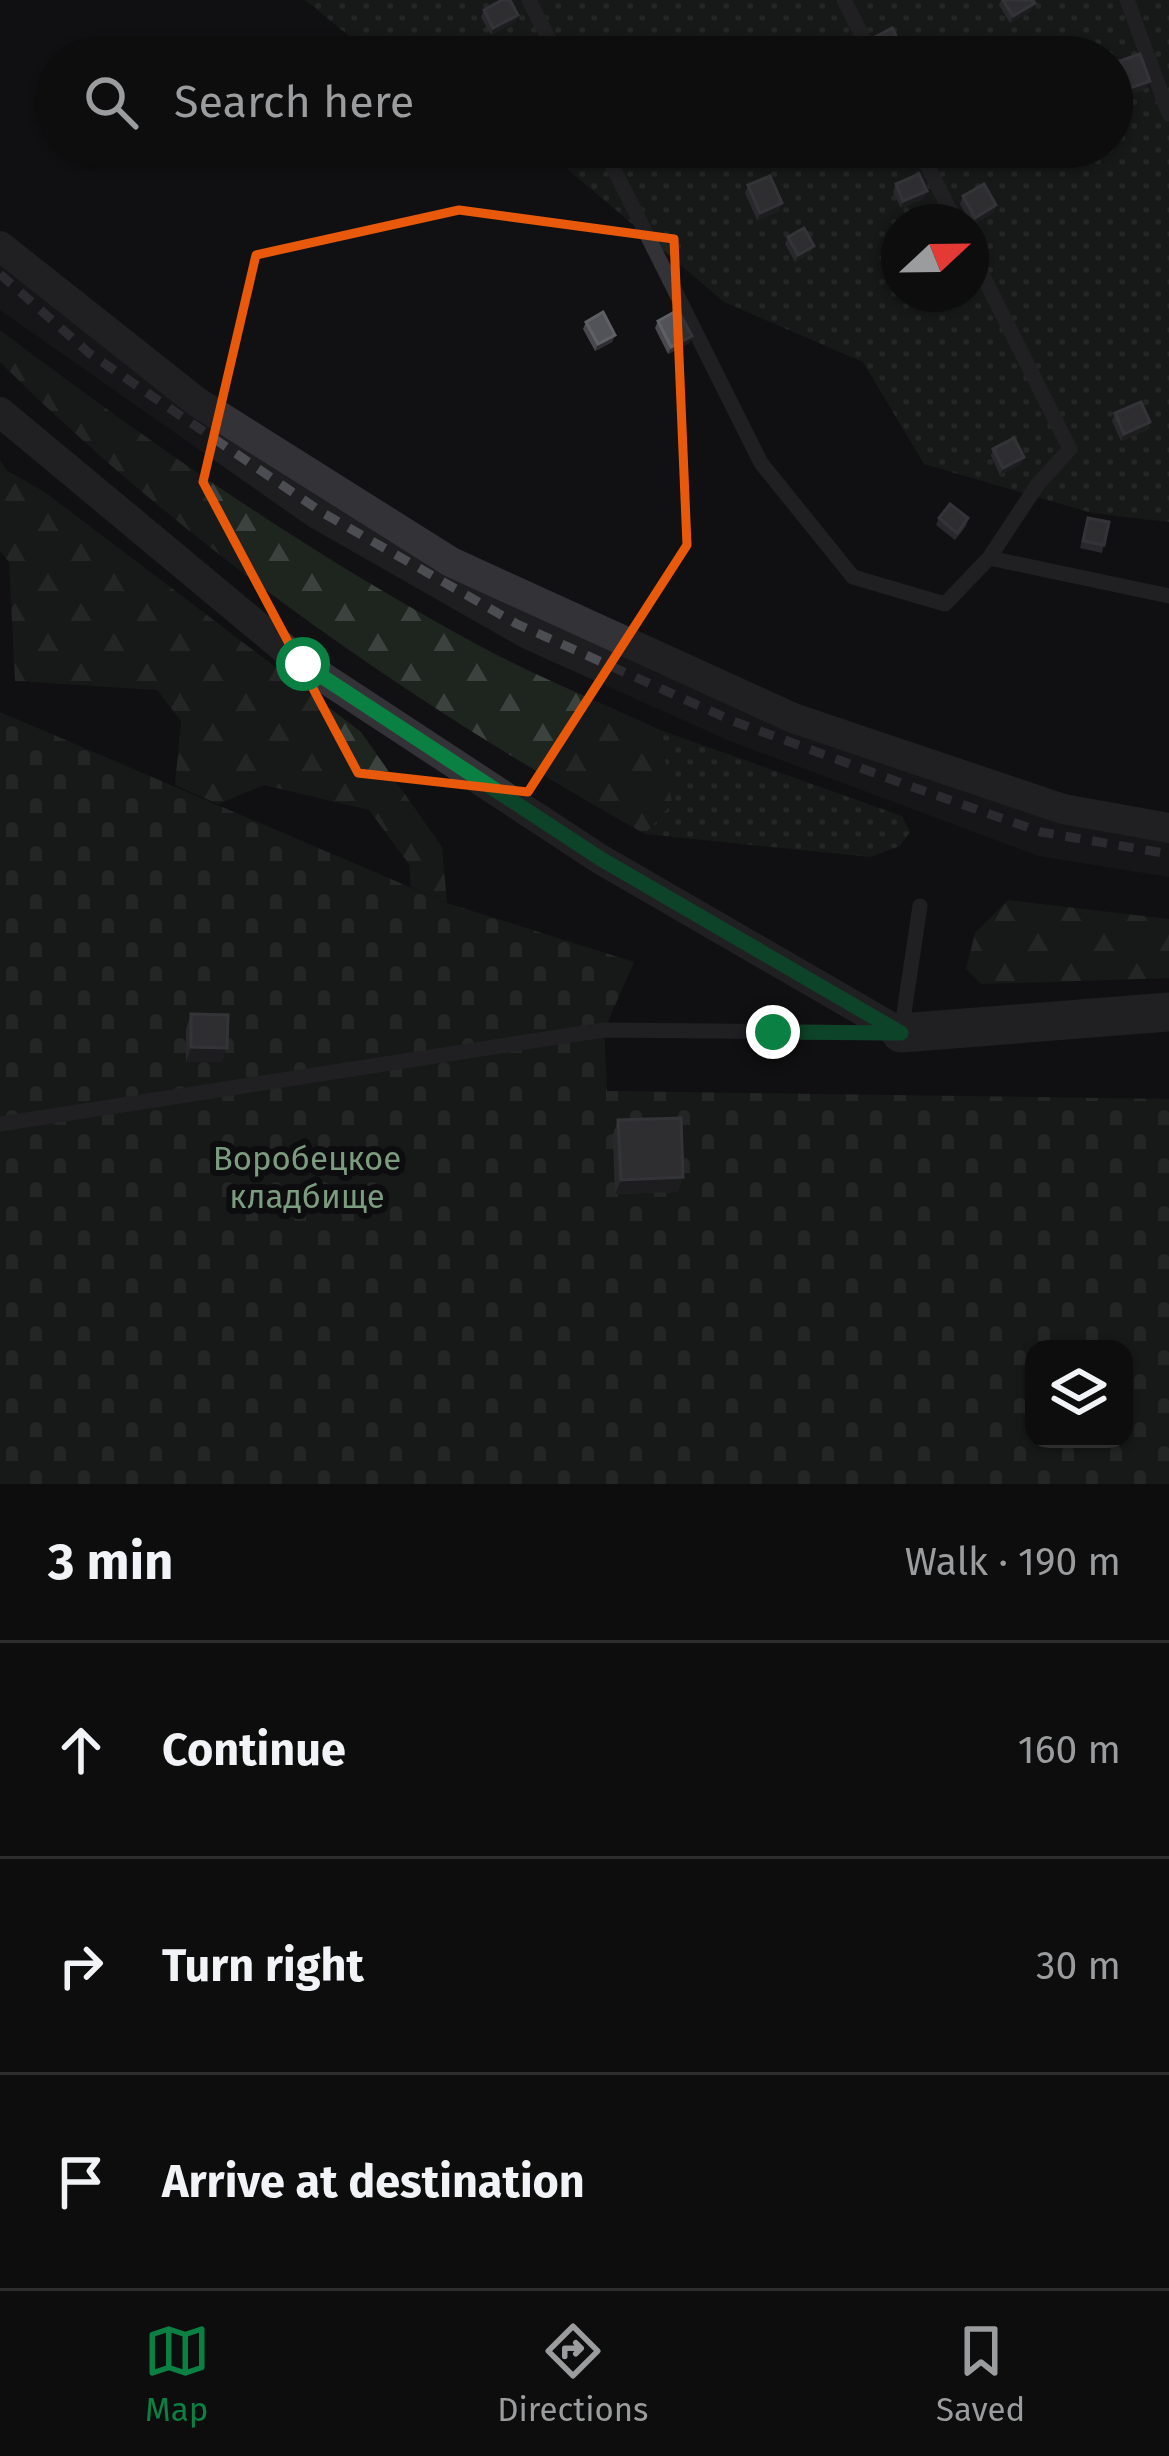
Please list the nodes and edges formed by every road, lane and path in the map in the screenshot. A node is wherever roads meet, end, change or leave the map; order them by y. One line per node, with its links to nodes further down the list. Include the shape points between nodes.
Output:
1 (529, 0): 4 (lane)
2 (844, 0): 5 (lane)
3 (1126, 0): 6 (lane)
4 (547, 36)
5 (862, 36)
6 (1169, 114)
7 (613, 168): 13 (lane, via 760,463 853,577 945,604)
8 (929, 168): 9 (lane)
9 (947, 204)
10 (0, 246): 15 (street, via 197,402 451,562 793,718 1063,809)
11 (989, 288): 13 (lane, via 1070,449)
12 (0, 412): 18 (street, via 303,664 601,859)
13 (989, 559): 14 (lane)
14 (1169, 596)
15 (1169, 829)
16 (920, 906): 18 (lane)
17 (1169, 1012): 18 (street)
18 (901, 1033): 19 (lane, via 604,1030)
19 (0, 1124)

